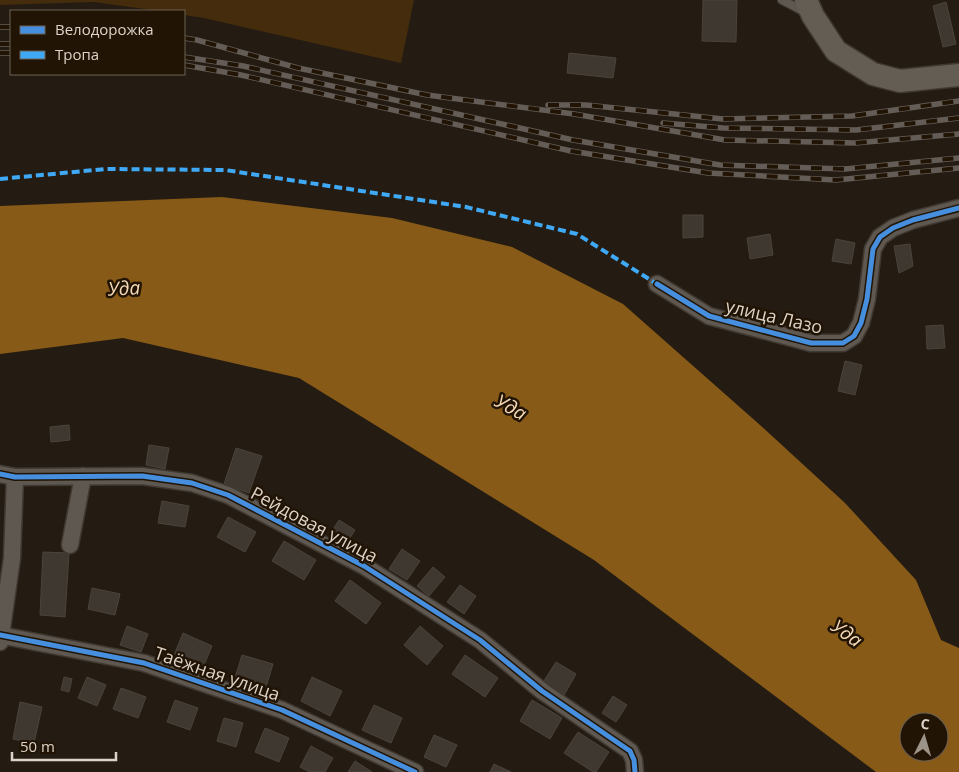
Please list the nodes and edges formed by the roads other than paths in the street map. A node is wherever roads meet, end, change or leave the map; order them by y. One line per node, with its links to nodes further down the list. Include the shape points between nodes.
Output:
1 (782, 0): 2 (lane)
2 (810, 8): 3 (street, via 836,51 873,74 900,81)
3 (959, 75)
4 (959, 208): 5 (street, улица Лазо, via 893,228 880,237 873,249 868,299 861,323 854,336 842,343 811,343 709,316)
5 (657, 284)
6 (8, 475): 7 (street, Рейдовая улица); 9 (street, via 12,558)
7 (84, 476): 8 (street); 11 (street, Рейдовая улица, via 142,476 192,482 228,495 364,566 480,640 542,691 630,751)
8 (70, 545)
9 (0, 637): 10 (street, Таёжная улица, via 144,663 282,710)
10 (415, 772)
11 (635, 772)

